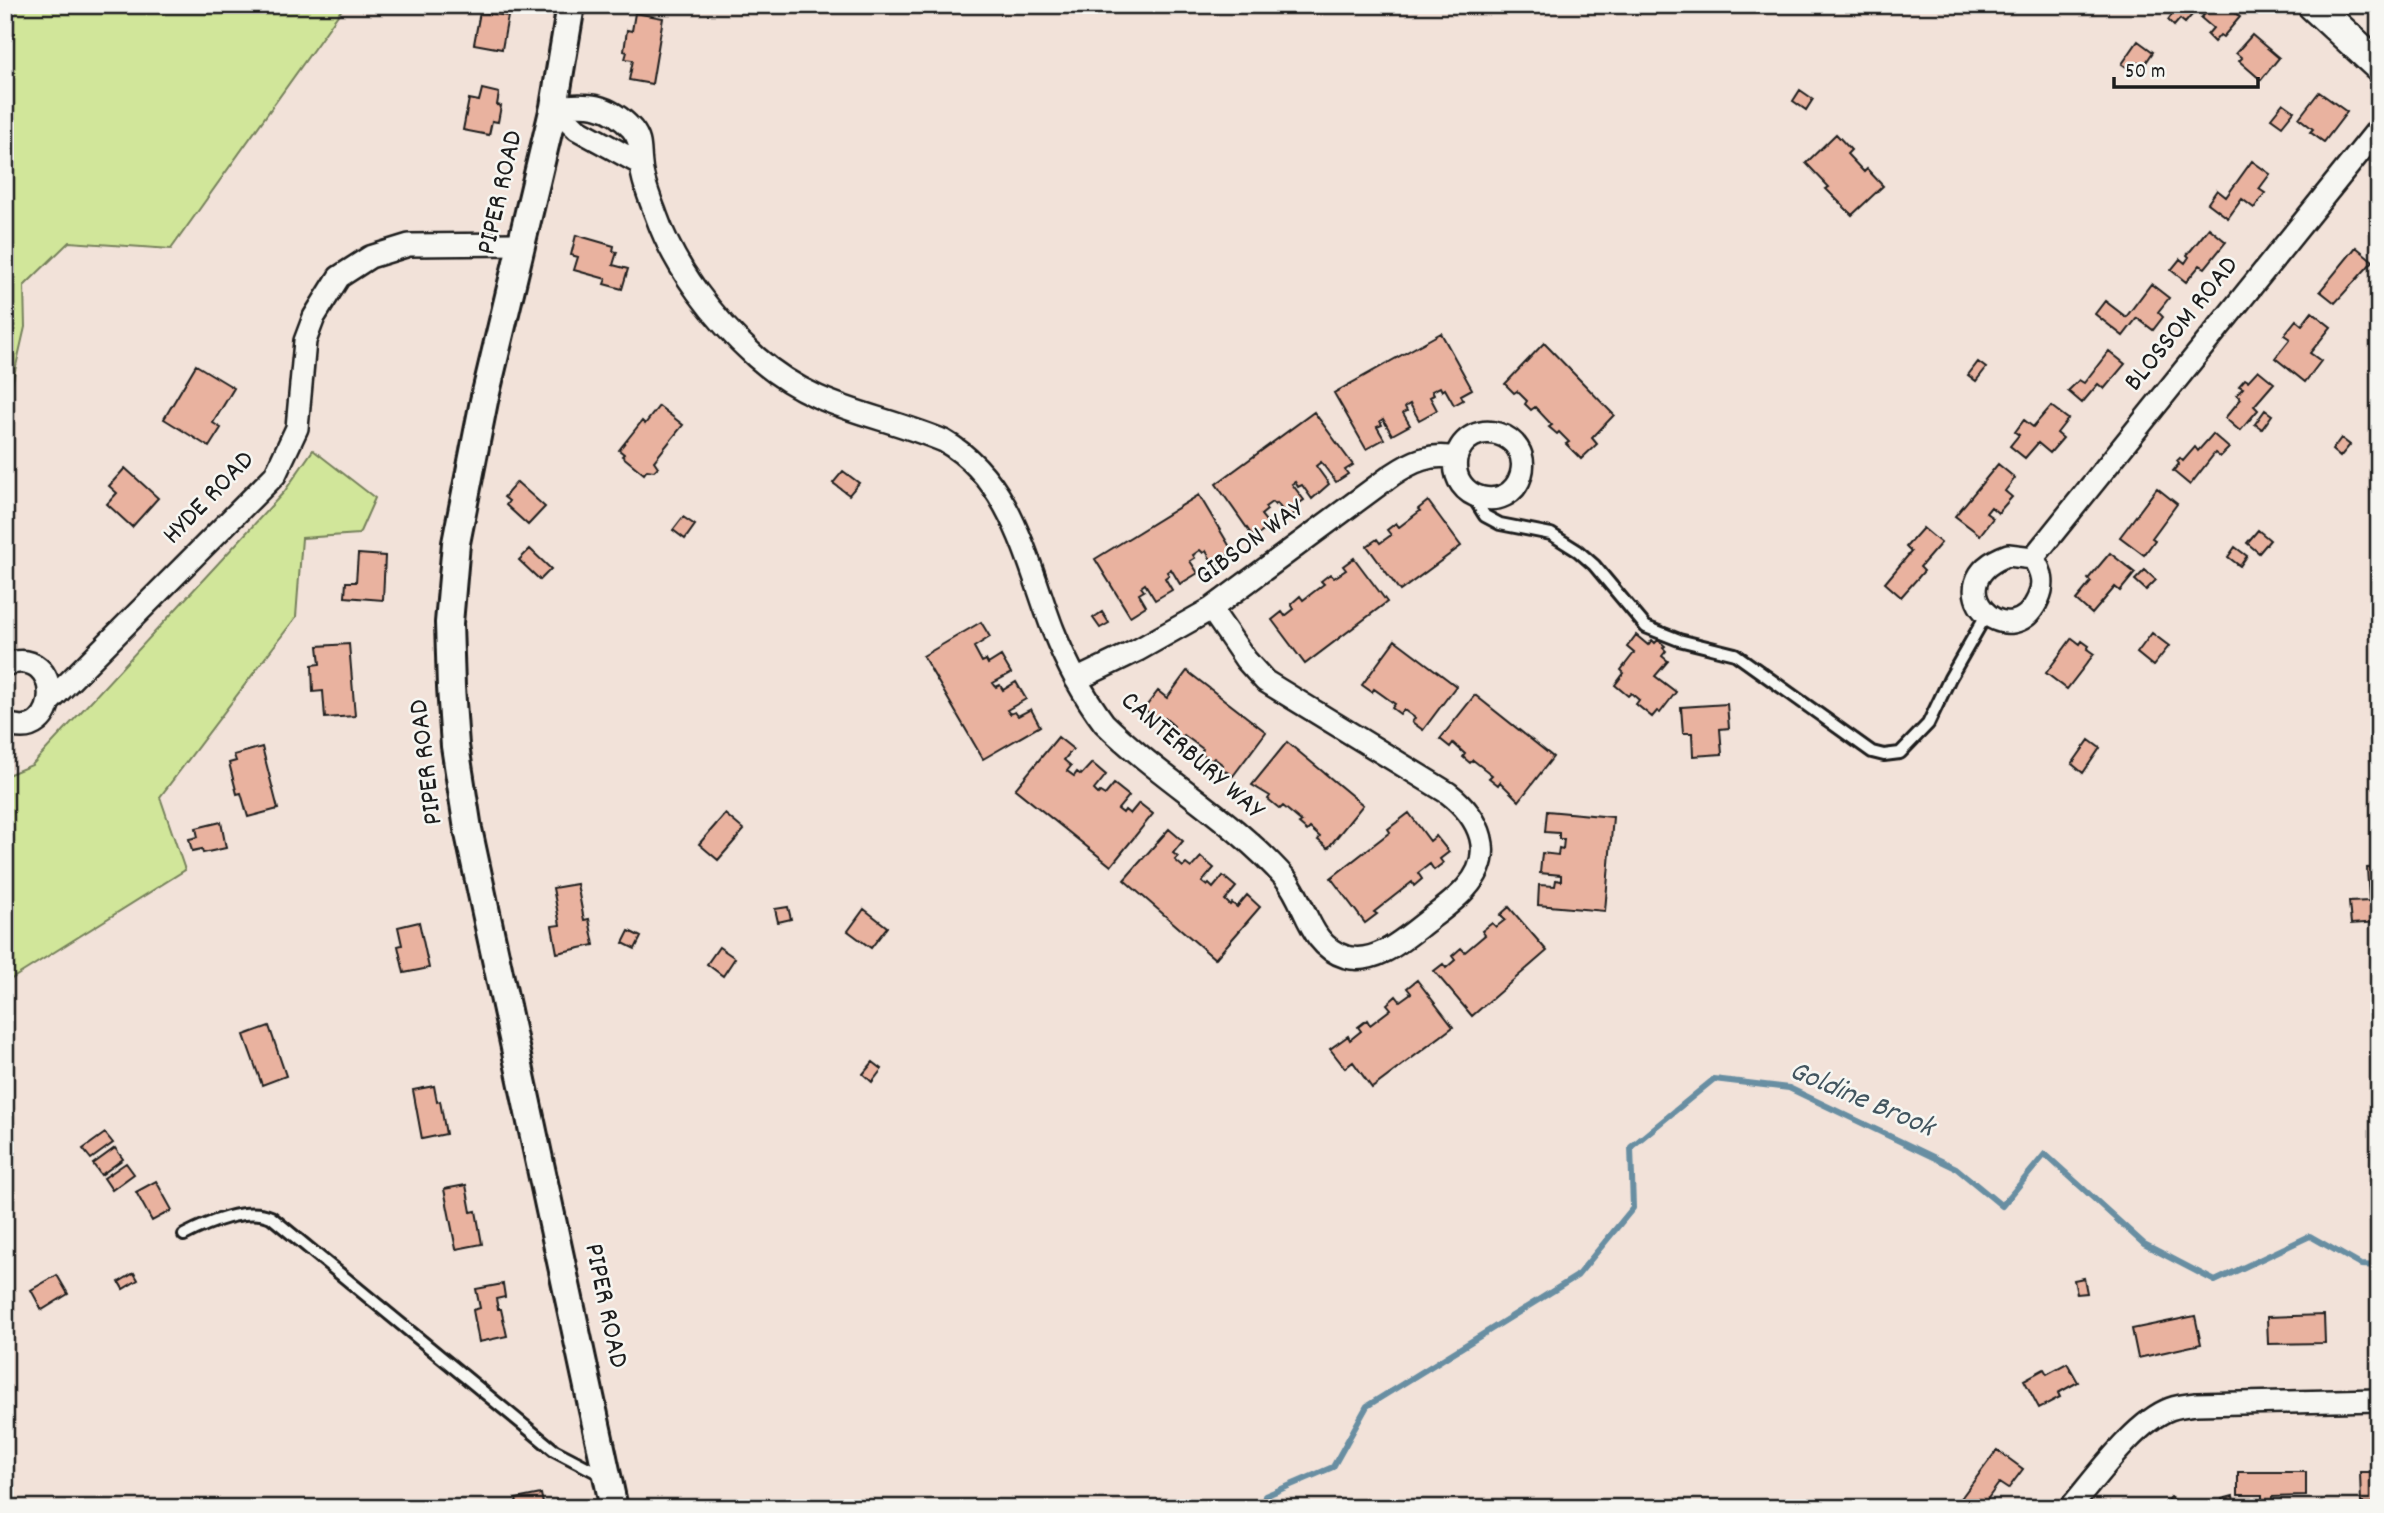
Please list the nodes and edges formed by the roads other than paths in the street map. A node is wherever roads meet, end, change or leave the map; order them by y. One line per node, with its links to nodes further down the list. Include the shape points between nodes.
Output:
1 (571, 5): 4 (street, PIPER ROAD)
2 (2313, 5): 3 (main road)
3 (2379, 66)
4 (554, 107): 6 (street, via 577,130); 6 (street, CANTERBURY WAY, via 585,104 611,113 638,137); 7 (street, PIPER ROAD)
5 (2379, 128): 10 (street, BLOSSOM ROAD)
6 (640, 164): 14 (street, CANTERBURY WAY, via 677,259 711,309 756,356 821,400 944,441 991,481 1013,520)
7 (523, 244): 15 (street, HYDE ROAD, via 410,245 370,257 339,277 304,341 297,428 275,475); 19 (street, PIPER ROAD, via 484,401 456,544 449,623 452,717 476,872)
8 (1456, 458): 9 (street, via 1458,480); 9 (street, via 1467,439 1488,432 1504,435 1519,451 1521,473 1510,491 1489,499); 11 (street, GIBSON WAY, via 1427,457 1399,470)
9 (1470, 494): 12 (lane, via 1485,516 1500,524 1551,534 1578,551 1646,627 1735,654 1871,752 1900,753 1928,724)
10 (2033, 558): 12 (street, via 2008,555 1986,566 1975,591); 12 (street, via 2042,577 2033,608 2006,623)
11 (1211, 609): 14 (street, GIBSON WAY); 14 (street, CANTERBURY WAY, via 1265,681 1448,793 1475,822 1482,856 1472,882 1387,950 1350,958 1324,944 1284,878 1112,731)
12 (1986, 615)
13 (5, 665): 15 (street, via 22,662 41,671 48,680)
14 (1076, 680)
15 (50, 701): 16 (street, HYDE ROAD, via 47,711 31,724)
16 (5, 723)
17 (184, 1235): 19 (lane, via 204,1224 253,1212 271,1217 554,1450)
18 (2379, 1400): 21 (street, via 2196,1404 2168,1409 2120,1449)
19 (608, 1478): 20 (street, PIPER ROAD)
20 (614, 1508)
21 (2070, 1508)

